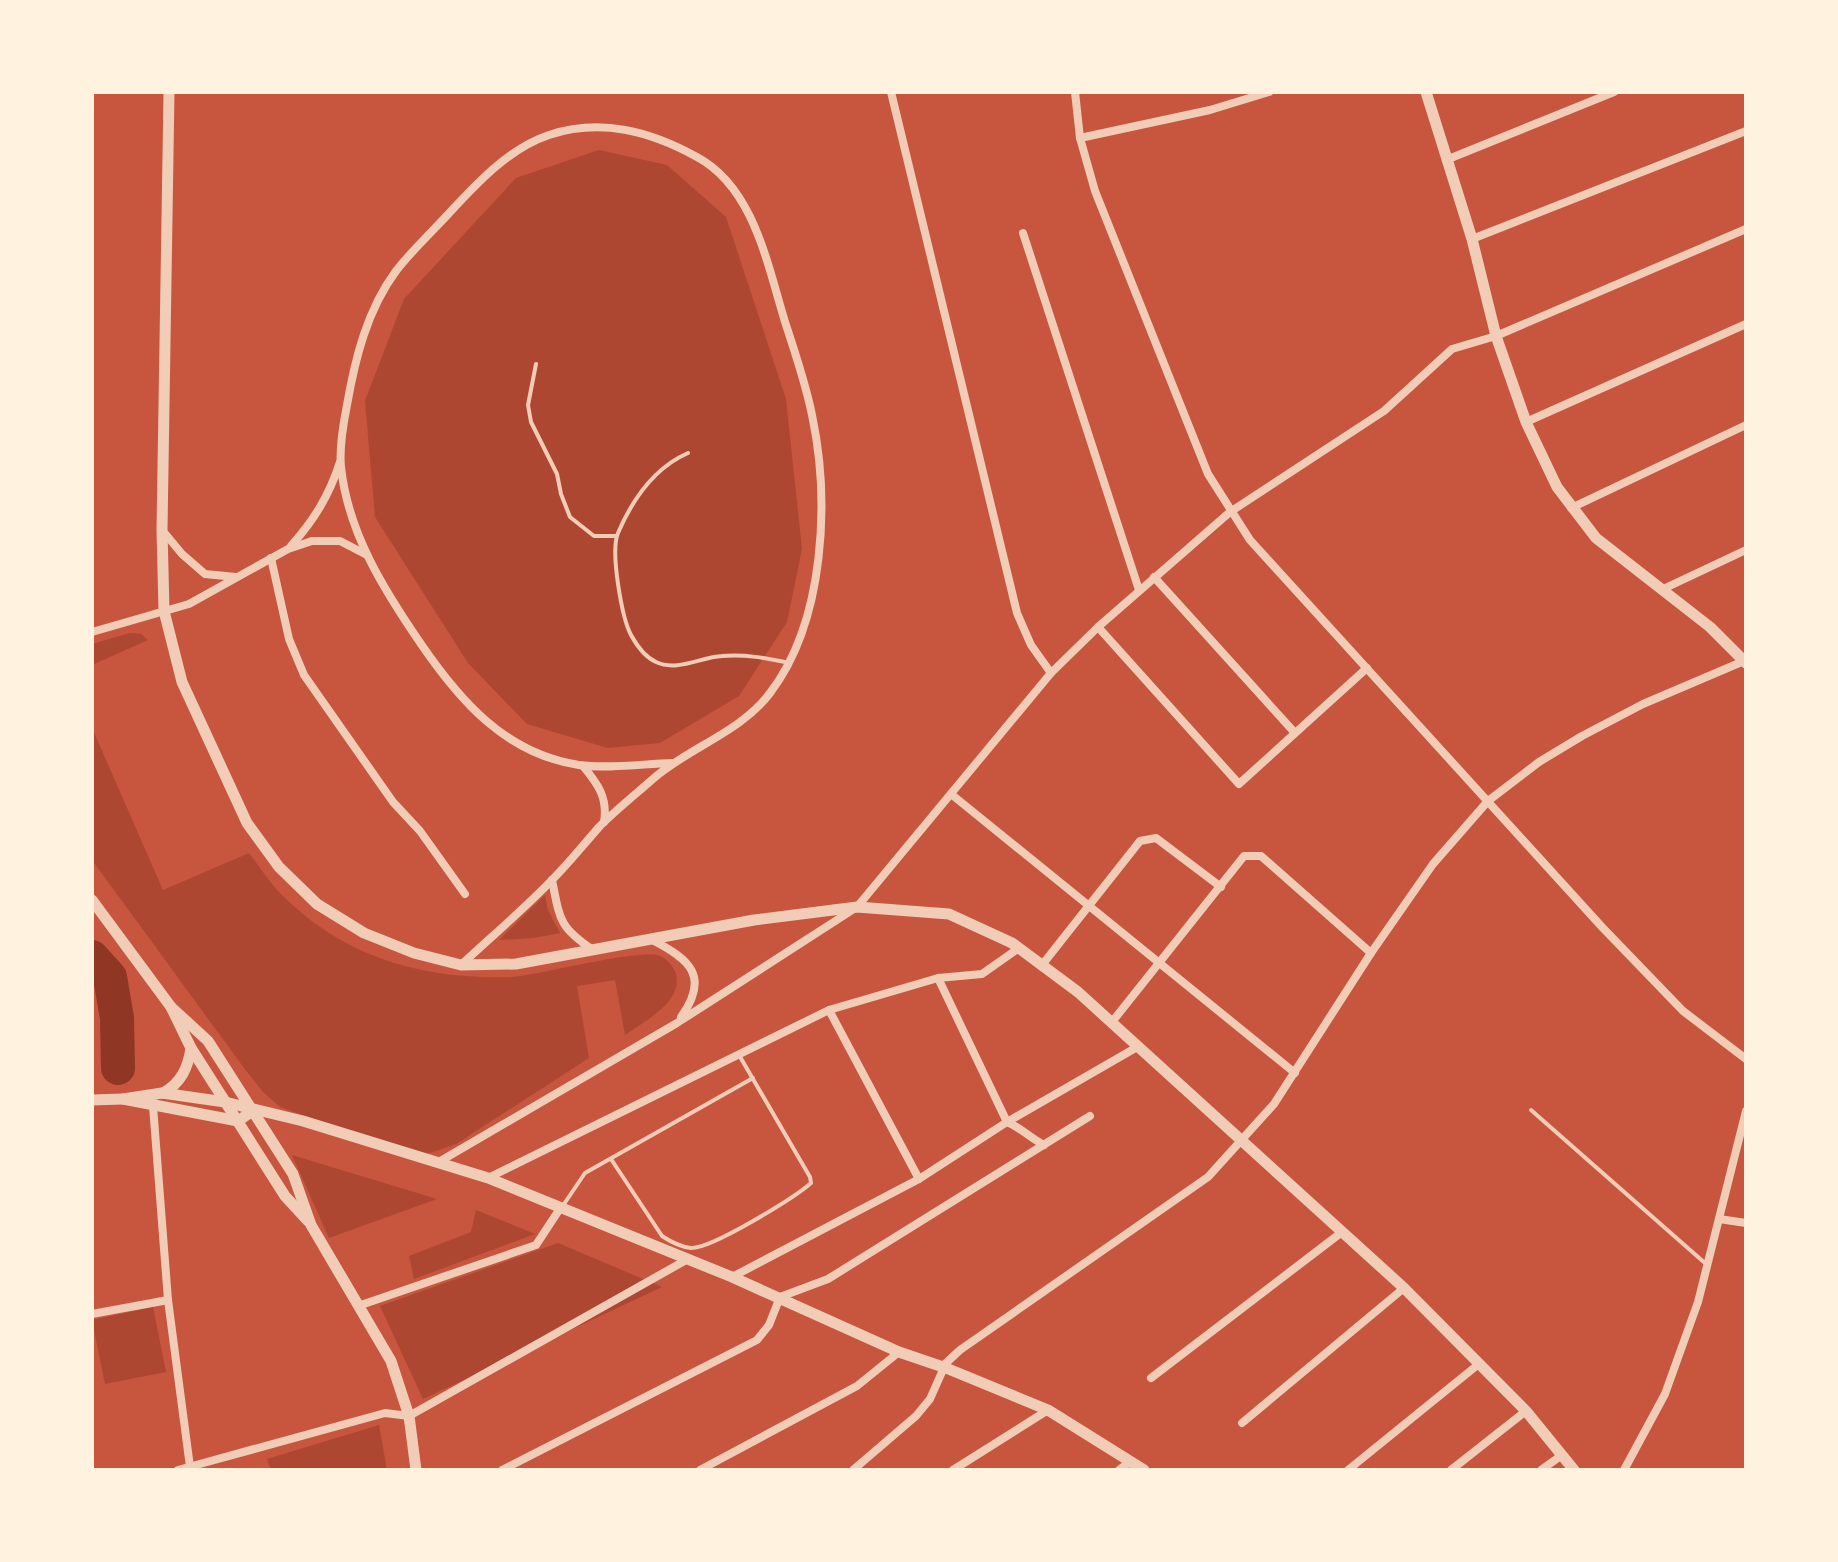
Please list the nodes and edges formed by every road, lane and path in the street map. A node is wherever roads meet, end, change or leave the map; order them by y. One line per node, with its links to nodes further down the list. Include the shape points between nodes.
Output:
1 (169, 92): 22 (street)
2 (891, 92): 38 (street, via 1017,613)
3 (1075, 92): 8 (street)
4 (1269, 92): 8 (street)
5 (1426, 92): 9 (street)
6 (1614, 92): 9 (street)
7 (1746, 131): 12 (street)
8 (1080, 138): 21 (street, via 1095,191 1182,410)
9 (1446, 160): 12 (street)
10 (1746, 229): 14 (street)
11 (1023, 233): 30 (street)
12 (1472, 239): 14 (street)
13 (1746, 324): 16 (street)
14 (1496, 336): 16 (street); 21 (street, via 1452,349 1384,411)
15 (536, 364): 23 (lane, via 528,405 531,422 557,474 570,517 594,536)
16 (1526, 422): 20 (street)
17 (1746, 425): 20 (street)
18 (688, 453): 23 (lane, via 669,462 644,487)
19 (340, 461): 24 (street, via 313,522); 26 (street, via 350,512); 36 (street, via 353,365 371,315 395,272 467,194 510,154 549,135 596,126 636,130 670,142 710,164 743,202 812,413 820,469 818,557 808,615)
20 (1571, 508): 31 (street, via 1596,538)
21 (1230, 512): 29 (street); 37 (street)
22 (162, 530): 28 (street, via 205,574); 32 (street)
23 (616, 536): 36 (lane, via 629,633 657,663 680,665 719,655)
24 (288, 549): 26 (street, via 312,541 340,541); 27 (street)
25 (1746, 550): 31 (street)
26 (367, 556): 41 (street, via 448,683 485,722 516,744)
27 (271, 558): 28 (street); 47 (street, via 289,639 304,675)
28 (237, 577): 32 (street, via 189,604)
29 (1154, 577): 30 (street); 39 (street)
30 (1139, 590): 33 (street)
31 (1661, 590): 35 (street)
32 (164, 611): 34 (street); 56 (street, via 182,682 247,823 279,867 317,904 364,933)
33 (1098, 627): 38 (street); 39 (street, via 1239,784)
34 (92, 632)
35 (1745, 661): 43 (street, via 1582,736)
36 (789, 663): 40 (street, via 769,696 730,729)
37 (1367, 668): 39 (street); 43 (street)
38 (1051, 673): 42 (street)
39 (1295, 733)
40 (672, 763): 41 (street); 44 (street)
41 (583, 766): 44 (street, via 607,805)
42 (951, 794): 49 (street); 50 (street)
43 (1488, 801): 54 (street, via 1433,864); 66 (street, via 1683,1011)
44 (604, 822): 45 (street)
45 (552, 880): 53 (street, via 559,915 570,935); 56 (street)
46 (1221, 887): 49 (street, via 1149,838 1140,841); 54 (street, via 1244,856 1261,856); 55 (street)
47 (465, 894)
48 (92, 900): 59 (street)
49 (1090, 906): 55 (street); 57 (street)
50 (857, 907): 51 (street); 52 (street, via 949,914); 62 (street)
51 (652, 940): 53 (street); 62 (street, via 675,951 695,980 695,998)
52 (1019, 948): 57 (street); 58 (street, via 982,974)
53 (594, 951): 56 (street, via 516,964)
54 (1371, 953): 67 (street)
55 (1159, 963): 61 (street); 67 (street)
56 (461, 965)
57 (1042, 965): 61 (street)
58 (938, 978): 60 (street); 79 (street)
59 (171, 1007): 64 (street); 74 (street, via 208,1041)
60 (829, 1010): 65 (street); 85 (street)
61 (1112, 1022): 63 (street)
62 (677, 1023): 83 (street)
63 (1139, 1046): 79 (street); 80 (street)
64 (191, 1048): 69 (street, via 182,1076); 72 (street)
65 (739, 1055): 68 (lane); 84 (street)
66 (1746, 1059)
67 (1295, 1073): 80 (street)
68 (753, 1078): 82 (lane); 82 (lane, via 810,1177 811,1183 794,1197 692,1249 662,1236)
69 (162, 1093): 70 (street); 72 (street)
70 (123, 1099): 71 (street); 73 (street)
71 (92, 1100)
72 (225, 1102): 74 (street); 78 (street)
73 (153, 1106): 78 (street); 96 (street)
74 (254, 1110): 78 (street); 83 (street); 89 (street, via 293,1174)
75 (1531, 1110): 92 (lane)
76 (1746, 1111): 87 (street)
77 (1090, 1116): 81 (street)
78 (238, 1121): 89 (street, via 285,1196)
79 (1007, 1122): 81 (street); 85 (street)
80 (1242, 1141): 90 (street); 101 (street, via 1208,1177 960,1350)
81 (1044, 1145): 95 (street, via 828,1279)
82 (611, 1159): 86 (lane, via 585,1173)
83 (436, 1163): 84 (street)
84 (488, 1178): 86 (street)
85 (919, 1179): 93 (street)
86 (561, 1207): 91 (street); 97 (street, via 536,1245)
87 (1719, 1219): 88 (street); 92 (street)
88 (1746, 1223)
89 (311, 1225): 97 (street)
90 (1342, 1232): 94 (street); 102 (street)
91 (689, 1259): 93 (street); 105 (street)
92 (1707, 1265): 122 (street, via 1665,1394)
93 (732, 1277): 95 (street)
94 (1404, 1288): 100 (street); 106 (street)
95 (780, 1297): 99 (street); 112 (street, via 757,1340)
96 (168, 1300): 98 (street); 109 (street)
97 (358, 1306): 105 (street, via 391,1361)
98 (92, 1314)
99 (899, 1352): 101 (street); 113 (street, via 857,1386)
100 (1480, 1363): 104 (street); 118 (street)
101 (946, 1368): 103 (street); 114 (street, via 916,1416)
102 (1151, 1378)
103 (1048, 1410): 108 (street); 115 (street)
104 (1526, 1411): 107 (street); 119 (street)
105 (409, 1416): 109 (street, via 385,1413); 111 (street)
106 (1242, 1423)
107 (1562, 1455): 120 (street); 121 (street)
108 (1131, 1461): 116 (street); 117 (street)
109 (190, 1467): 110 (street)
110 (178, 1470)
111 (416, 1470)
112 (502, 1470)
113 (700, 1470)
114 (853, 1470)
115 (953, 1470)
116 (1119, 1470)
117 (1144, 1470)
118 (1348, 1470)
119 (1451, 1470)
120 (1541, 1470)
121 (1574, 1470)
122 (1624, 1470)

